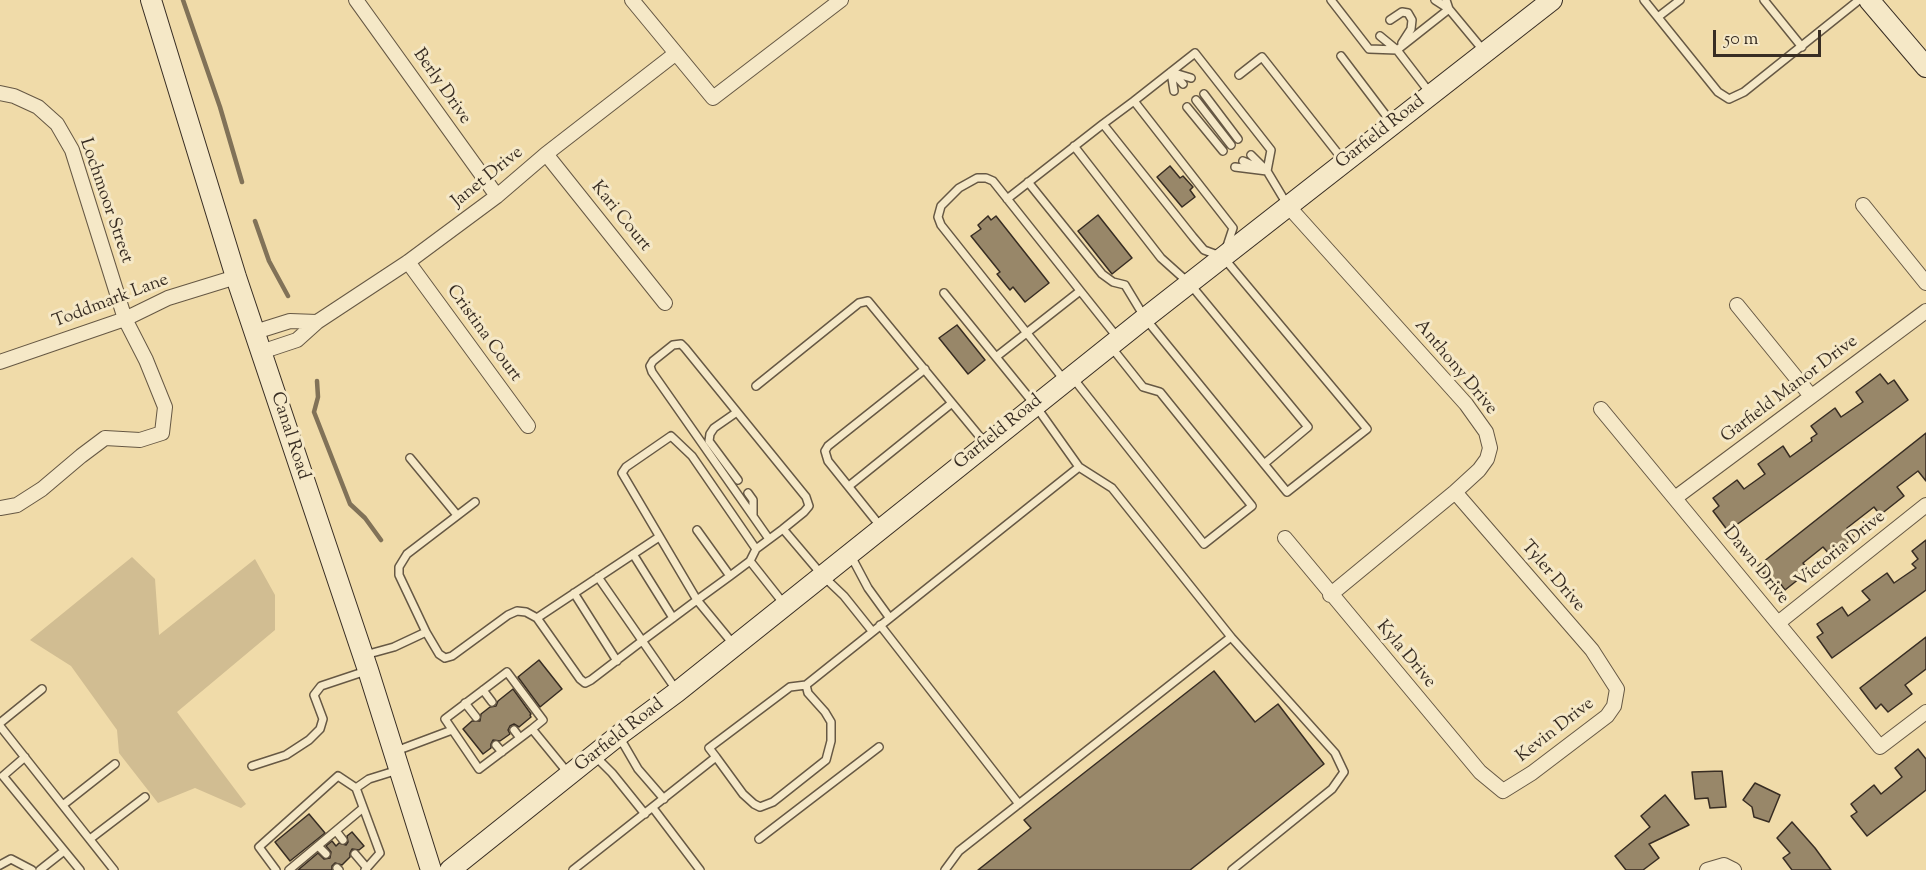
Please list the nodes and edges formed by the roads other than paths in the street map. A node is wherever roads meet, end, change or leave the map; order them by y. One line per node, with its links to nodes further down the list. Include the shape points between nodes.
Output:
1 (151, 0): 53 (main road, Canal Road)
2 (356, 0): 47 (street, Berly Drive)
3 (632, 0): 20 (street)
4 (841, 0): 20 (street, via 712,98)
5 (1331, 0): 18 (lane, via 1369,49)
6 (1434, 0): 13 (lane)
7 (1446, 0): 13 (lane)
8 (1551, 0): 19 (main road, Garfield Road)
9 (1644, 0): 14 (lane)
10 (1680, 0): 14 (lane)
11 (1764, 0): 17 (lane)
12 (1867, 0): 17 (lane); 22 (main road)
13 (1449, 9): 18 (lane); 19 (lane)
14 (1658, 17): 17 (lane, via 1718,92 1729,99 1744,92)
15 (1390, 20): 18 (lane, via 1402,12 1412,20 1411,29)
16 (1380, 36): 18 (lane)
17 (1802, 47)
18 (1397, 50): 30 (lane)
19 (1484, 52): 30 (main road, Garfield Road)
20 (675, 54): 40 (street, Janet Drive)
21 (1341, 56): 35 (lane)
22 (1926, 67)
23 (1171, 72): 25 (lane); 26 (lane); 27 (lane); 32 (lane); 45 (lane, via 1195,53 1271,150)
24 (1239, 75): 43 (lane, via 1262,57)
25 (1191, 78)
26 (1183, 84)
27 (1174, 91)
28 (0, 93): 62 (street, Lochmoor Street, via 38,107 57,124 72,150)
29 (1204, 94): 36 (lane)
30 (1431, 94): 35 (main road, Garfield Road)
31 (1196, 100): 37 (lane)
32 (1134, 101): 34 (lane); 51 (lane, via 1233,228)
33 (1187, 107): 39 (lane)
34 (1103, 124): 38 (lane); 51 (lane, via 1204,250)
35 (1392, 124): 43 (main road, Garfield Road)
36 (1238, 139)
37 (1231, 145)
38 (1074, 146): 46 (lane); 55 (lane, via 1161,258)
39 (1223, 151)
40 (546, 154): 47 (street, Janet Drive); 58 (street, Kari Court)
41 (1251, 155): 45 (lane)
42 (1243, 161): 45 (lane)
43 (1344, 162): 50 (main road, Garfield Road)
44 (1235, 167): 45 (lane)
45 (1267, 171): 50 (lane)
46 (1028, 182): 48 (lane); 61 (lane, via 1102,274 1125,285)
47 (496, 196): 52 (street, Janet Drive)
48 (1007, 199): 56 (lane); 65 (lane, via 993,182 977,178 941,206 938,218)
49 (1863, 205): 54 (street)
50 (1288, 206): 51 (main road, Garfield Road); 85 (street, Anthony Drive, via 1466,404 1486,432 1490,448 1487,459)
51 (1223, 257): 55 (main road, Garfield Road); 81 (lane, via 1367,429 1287,492)
52 (408, 262): 63 (street, Janet Drive); 78 (street, Cristina Court)
53 (236, 277): 62 (street, Toddmark Lane, via 168,298); 64 (main road, Canal Road)
54 (1926, 283)
55 (1190, 284): 61 (main road, Garfield Road); 81 (lane, via 1308,427)
56 (1080, 291): 65 (lane); 66 (lane)
57 (944, 293): 68 (lane)
58 (665, 303)
59 (1737, 305): 73 (street)
60 (1926, 311): 73 (street, Garfield Manor Drive)
61 (1145, 318): 66 (main road, Garfield Road); 81 (lane)
62 (125, 319): 69 (street, Toddmark Lane); 90 (street, Lochmoor Street, via 165,407 162,433 140,440 105,438 17,506)
63 (317, 322): 64 (street, via 290,321); 67 (street, Janet Drive, via 297,340)
64 (255, 332): 67 (main road, Canal Road)
65 (1027, 333): 68 (lane); 71 (lane)
66 (1114, 342): 71 (main road, Garfield Road); 71 (lane, via 1143,387 1160,392 1252,506 1204,544)
67 (261, 352): 121 (main road, Canal Road)
68 (996, 357): 75 (lane)
69 (0, 362)
70 (925, 369): 72 (lane, via 873,305 863,301); 74 (lane); 84 (lane, via 828,446 828,462)
71 (1068, 379): 75 (main road, Garfield Road)
72 (756, 386)
73 (1811, 396): 87 (street, Garfield Manor Drive)
74 (952, 403): 79 (lane); 84 (lane)
75 (1035, 405): 79 (main road, Garfield Road); 82 (lane)
76 (1601, 409): 87 (street, Dawn Drive)
77 (737, 412): 83 (lane, via 714,428 709,441); 92 (lane, via 681,344 673,345 650,366); 94 (lane, via 806,497 809,506)
78 (528, 426)
79 (986, 444): 93 (main road, Garfield Road)
80 (411, 458): 91 (lane)
81 (1264, 464)
82 (1079, 466): 112 (lane); 117 (lane, via 1112,488)
83 (738, 480)
84 (849, 486): 93 (lane)
85 (1455, 492): 107 (street, Anthony Drive); 124 (street, Tyler Drive, via 1592,650)
86 (748, 493): 92 (lane, via 753,500)
87 (1675, 498): 113 (street, Dawn Drive)
88 (475, 502): 91 (lane)
89 (1926, 505): 113 (street, Victoria Drive)
90 (0, 508)
91 (457, 515): 115 (lane, via 407,554 399,567 399,575)
92 (753, 515): 98 (lane)
93 (881, 527): 100 (main road, Garfield Road)
94 (783, 529): 98 (lane); 103 (lane)
95 (697, 530): 104 (lane)
96 (659, 537): 99 (lane, via 622,473 671,436 692,456); 101 (lane); 108 (lane)
97 (1285, 538): 107 (street, Kyla Drive)
98 (769, 539): 99 (lane)
99 (756, 549): 102 (lane)
100 (849, 553): 103 (main road, Garfield Road); 112 (lane)
101 (633, 554): 105 (lane); 111 (lane)
102 (750, 561): 104 (lane); 109 (lane)
103 (822, 575): 109 (main road, Garfield Road); 116 (lane)
104 (730, 576): 108 (lane)
105 (598, 577): 106 (lane); 118 (lane)
106 (574, 593): 110 (lane); 120 (lane)
107 (1330, 594): 148 (street, Kyla Drive, via 1480,772)
108 (697, 600): 111 (lane); 119 (lane)
109 (785, 605): 119 (main road, Garfield Road)
110 (537, 618): 115 (lane, via 517,611 445,658); 120 (lane, via 585,683)
111 (674, 618): 118 (lane)
112 (889, 618): 114 (lane)
113 (1778, 623): 129 (street, Dawn Drive, via 1880,747)
114 (880, 625): 116 (lane); 151 (lane)
115 (426, 632): 121 (lane)
116 (872, 632): 122 (lane)
117 (1231, 637): 151 (lane); 180 (lane, via 1335,753 1344,772 1332,789)
118 (642, 641): 120 (lane); 126 (lane)
119 (735, 646): 126 (main road, Garfield Road)
120 (617, 661)
121 (365, 663): 143 (main road, Canal Road); 145 (lane, via 321,686 314,695 323,719 321,729 309,740 286,755)
122 (806, 685): 142 (lane, via 790,687 709,748); 142 (lane, via 807,693 831,722 831,741 825,760 773,802 760,807 754,804)
123 (42, 689): 131 (lane)
124 (1617, 689): 148 (street, Kevin Drive, via 1614,706 1607,716)
125 (483, 690): 127 (lane); 128 (lane); 132 (lane, via 507,672 543,720)
126 (677, 692): 135 (main road, Garfield Road)
127 (492, 702)
128 (465, 703): 130 (lane); 133 (lane, via 445,719)
129 (1926, 712)
130 (476, 717)
131 (0, 724): 141 (lane)
132 (532, 729): 136 (lane); 146 (lane)
133 (452, 730): 139 (lane, via 479,770); 143 (lane)
134 (514, 730): 136 (lane)
135 (619, 735): 140 (main road, Garfield Road); 150 (lane, via 638,769)
136 (520, 738): 139 (lane)
137 (496, 745): 139 (lane)
138 (879, 747): 158 (lane)
139 (502, 752)
140 (594, 755): 146 (main road, Garfield Road); 155 (lane)
141 (25, 757): 152 (lane); 161 (lane, via 3,776)
142 (716, 757): 150 (lane)
143 (396, 761): 147 (lane); 175 (main road, Canal Road)
144 (115, 764): 152 (lane)
145 (252, 766)
146 (569, 775): 176 (main road, Garfield Road)
147 (356, 788): 153 (lane); 172 (lane, via 338,776 259,847)
148 (1503, 791)
149 (145, 797): 157 (lane)
150 (664, 799): 154 (lane)
151 (1019, 804): 179 (lane, via 959,851)
152 (63, 805): 157 (lane)
153 (363, 808): 156 (lane); 167 (lane, via 380,853)
154 (653, 808): 155 (lane); 178 (lane)
155 (645, 814): 177 (lane)
156 (336, 831): 159 (lane); 160 (lane)
157 (90, 839): 171 (lane)
158 (759, 839)
159 (343, 840)
160 (318, 846): 162 (lane); 164 (lane)
161 (64, 850): 169 (lane); 170 (lane)
162 (326, 854)
163 (355, 854): 167 (lane)
164 (299, 862): 173 (lane); 174 (lane)
165 (0, 864): 168 (lane, via 11,859)
166 (1729, 867): 181 (street)
167 (366, 869)
168 (32, 870)
169 (40, 870)
170 (80, 870)
171 (114, 870)
172 (276, 870)
173 (289, 870)
174 (305, 870)
175 (431, 870)
176 (450, 870)
177 (573, 870)
178 (699, 870)
179 (945, 870)
180 (1232, 870)
181 (1707, 870)

